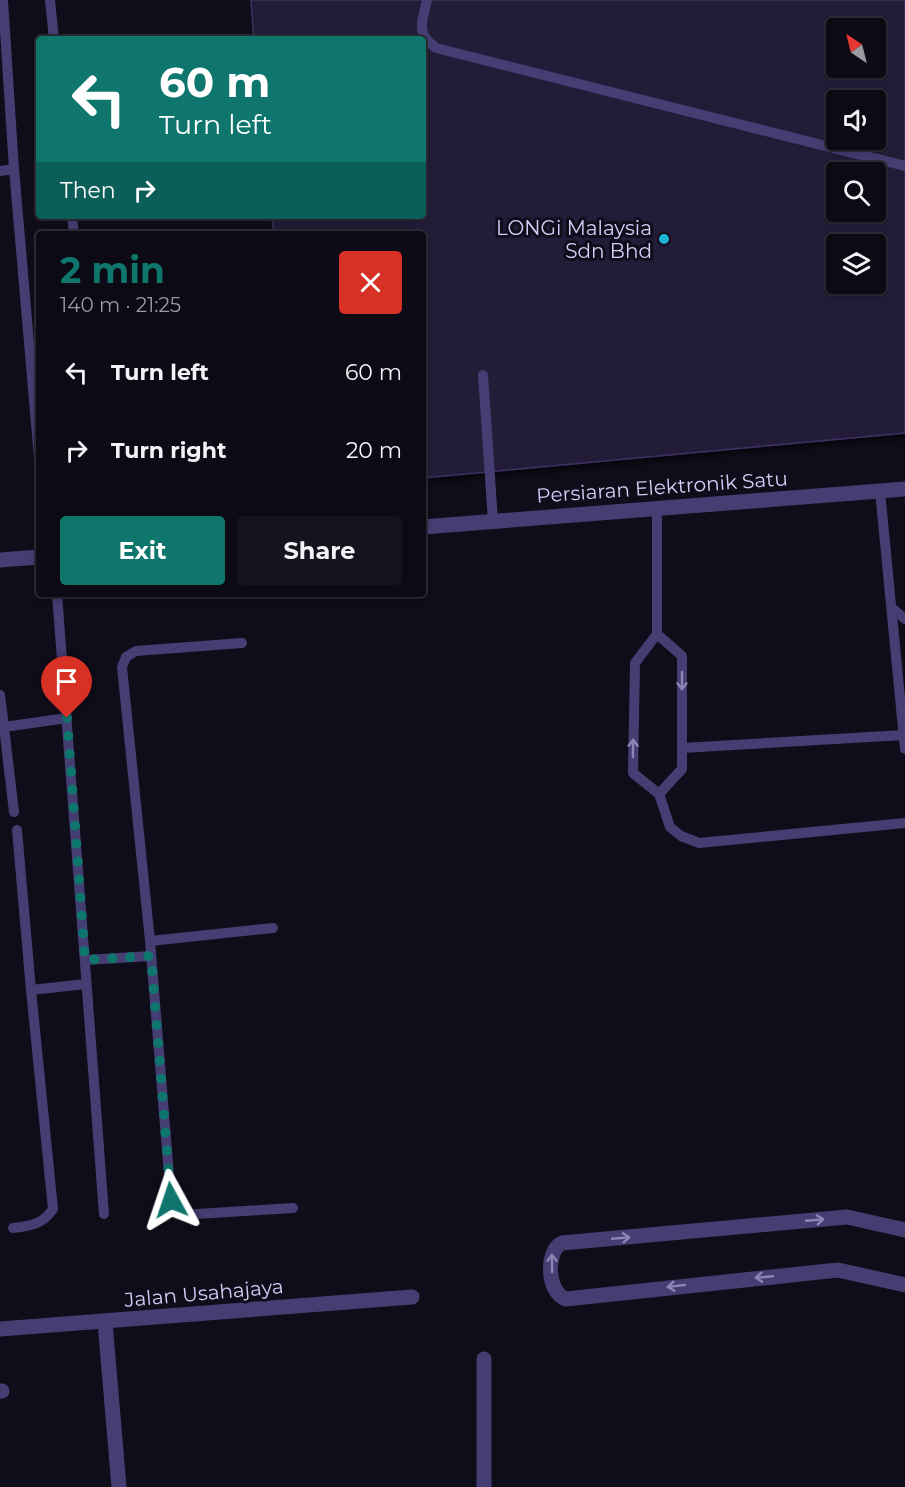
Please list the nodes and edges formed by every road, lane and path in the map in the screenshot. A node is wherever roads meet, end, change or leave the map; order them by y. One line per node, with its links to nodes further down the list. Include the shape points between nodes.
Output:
1 (3, 0): 8 (lane)
2 (50, 0): 4 (lane)
3 (427, 0): 5 (lane, via 421,29)
4 (54, 36)
5 (424, 36)
6 (426, 40): 7 (lane, via 436,48)
7 (905, 166)
8 (14, 169): 9 (lane); 11 (lane)
9 (0, 171)
10 (483, 375): 15 (lane)
11 (36, 428)
12 (905, 489): 13 (street, Persiaran Elektronik Satu)
13 (880, 491): 14 (street, Persiaran Elektronik Satu); 20 (lane)
14 (657, 508): 15 (street, Persiaran Elektronik Satu); 22 (lane)
15 (493, 521): 16 (street, Persiaran Elektronik Satu)
16 (426, 527)
17 (36, 557): 18 (street)
18 (0, 560)
19 (57, 597): 25 (lane)
20 (892, 608): 21 (lane); 27 (lane)
21 (905, 619)
22 (657, 634): 28 (lane, one-way to 28, via 682,656); 30 (lane, one-way to 22, via 633,773 635,663)
23 (242, 643): 35 (lane, via 136,651 126,657 122,667)
24 (0, 695): 26 (lane)
25 (67, 718): 26 (lane); 37 (lane)
26 (4, 727): 31 (lane)
27 (904, 735): 28 (lane); 29 (lane)
28 (682, 748): 30 (lane, via 682,769)
29 (905, 749)
30 (658, 794): 32 (lane, via 670,827 699,843)
31 (14, 812)
32 (905, 823)
33 (17, 830): 39 (lane)
34 (273, 928): 35 (lane)
35 (150, 941): 36 (lane)
36 (151, 956): 37 (lane); 40 (lane, via 171,1200 175,1209 182,1215)
37 (85, 960): 38 (lane)
38 (86, 984): 39 (lane); 41 (lane)
39 (31, 990): 42 (lane, via 53,1209 46,1220)
40 (293, 1208)
41 (104, 1214)
42 (13, 1228)
43 (905, 1230): 44 (street, one-way to 43, via 838,1270 566,1299 554,1289 551,1258 554,1248 562,1243 847,1217)
44 (905, 1285)
45 (412, 1297): 46 (street, Jalan Usahajaya)
46 (105, 1322): 47 (street, Jalan Usahajaya); 49 (street)
47 (0, 1329)
48 (484, 1359): 50 (street)
49 (120, 1487)
50 (484, 1487)

